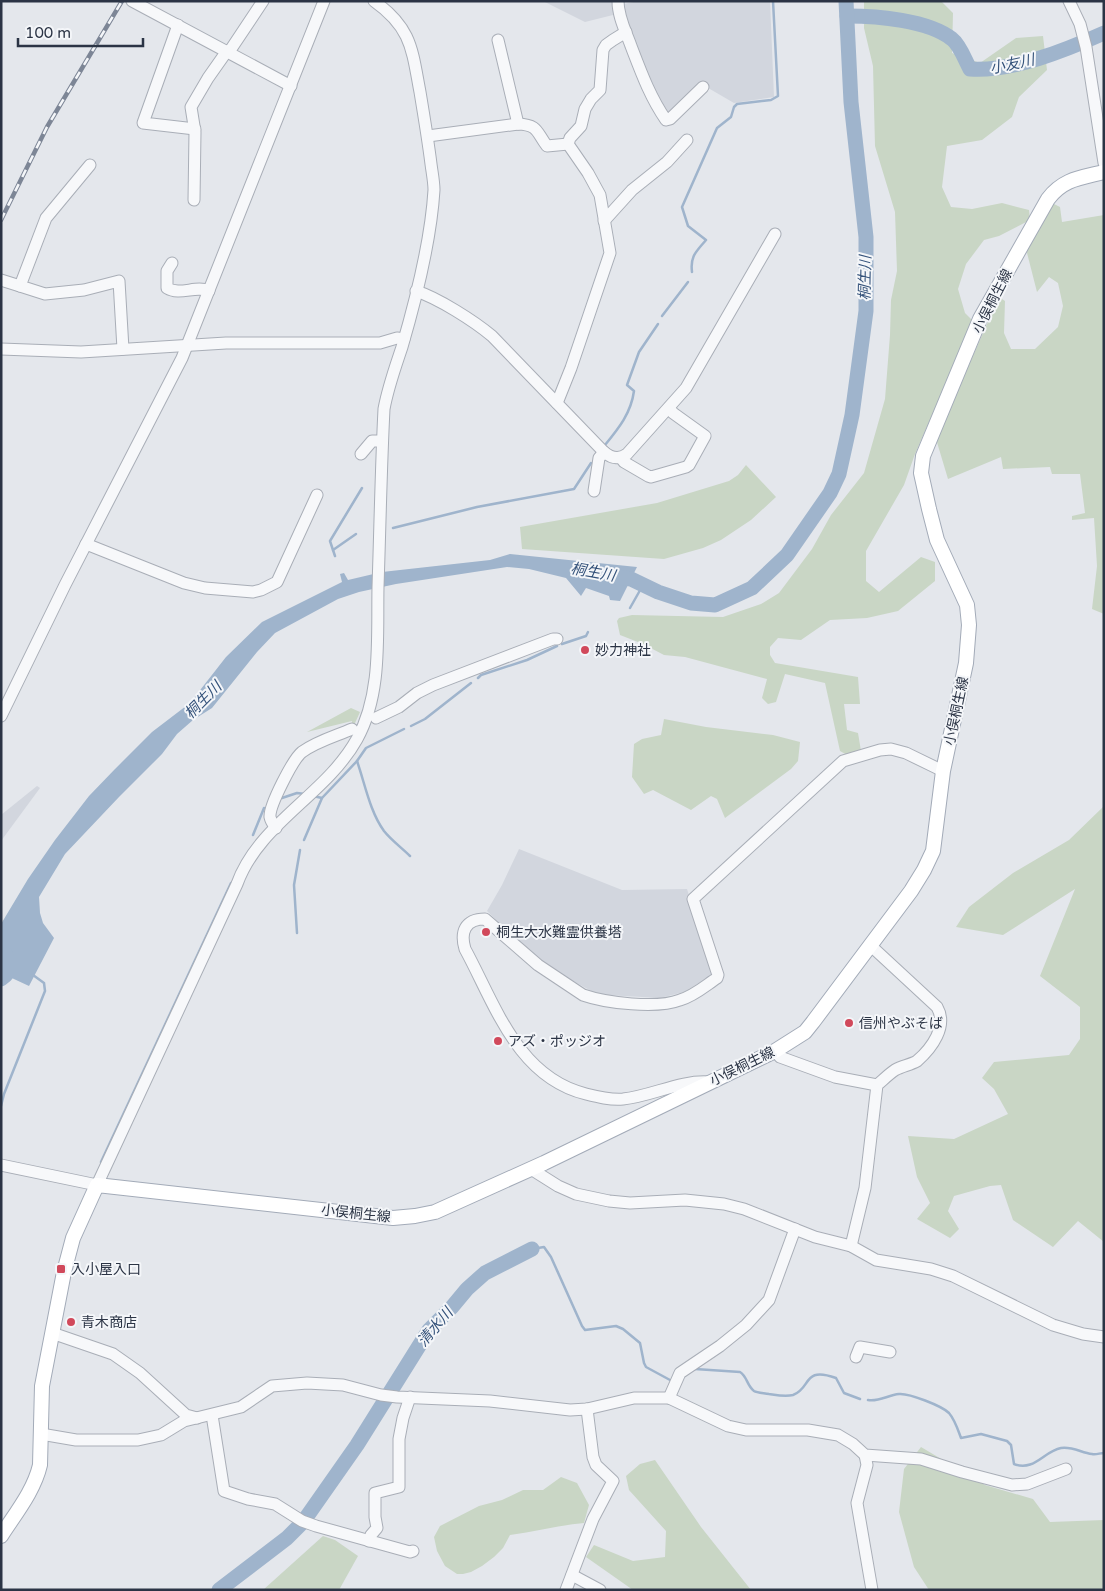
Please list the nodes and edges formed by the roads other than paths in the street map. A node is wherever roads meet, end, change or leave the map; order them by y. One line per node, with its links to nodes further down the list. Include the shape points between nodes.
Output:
1 (132, 1): 7 (street)
2 (264, 1): 11 (street)
3 (324, 1): 12 (street)
4 (374, 1): 16 (street, via 398,21 409,40)
5 (618, 1): 9 (street)
6 (1069, 1): 19 (street, via 1085,42)
7 (154, 6): 8 (street)
8 (178, 25): 11 (street); 15 (street, via 143,123)
9 (626, 32): 13 (street, via 655,104 666,120); 18 (street, via 603,50 600,90 585,109 581,126)
10 (498, 40): 14 (street)
11 (228, 52): 12 (street); 15 (street, via 194,100 191,107)
12 (291, 86): 28 (street)
13 (703, 87)
14 (518, 124): 16 (street); 18 (street, via 534,126 547,146)
15 (194, 128): 22 (street)
16 (428, 136): 29 (street, via 434,188 430,229)
17 (687, 140): 23 (street, via 667,162 632,190)
18 (568, 144): 23 (street, via 600,195)
19 (1104, 163)
20 (90, 165): 27 (street, via 46,218)
21 (1104, 172): 48 (main road, 小俣桐生線, via 1064,183 1048,199 980,319 923,456 922,482 933,525 967,605 968,618 966,663)
22 (194, 200)
23 (604, 221): 34 (street, via 610,253)
24 (775, 234): 35 (street, via 686,388)
25 (172, 263): 28 (street, via 167,272 167,288)
26 (1, 280): 27 (street)
27 (20, 286): 33 (street, via 45,294 84,290 119,281)
28 (209, 291): 31 (street)
29 (416, 291): 30 (street); 34 (street, via 487,331)
30 (404, 339): 31 (street, via 380,343); 36 (street, via 387,391)
31 (187, 346): 33 (street); 42 (street)
32 (1, 349): 33 (street, via 81,352)
33 (123, 349)
34 (557, 403): 37 (street)
35 (669, 408): 39 (street); 39 (street, via 705,436 689,465 651,477)
36 (382, 441): 38 (street, via 368,443); 49 (street, via 376,658 372,696 361,730 349,751 330,775)
37 (604, 452): 39 (street); 40 (street, via 599,458)
38 (361, 454)
39 (621, 458)
40 (594, 491)
41 (317, 495): 42 (street, via 278,582 253,592 184,583)
42 (86, 544): 44 (street)
43 (556, 639): 46 (street, via 433,685)
44 (5, 697): 45 (street)
45 (1, 716)
46 (376, 718)
47 (352, 729): 49 (street, via 312,746 296,758 271,813)
48 (943, 770): 50 (main road, 小俣桐生線, via 933,851 911,890); 52 (street, via 891,749 844,761 693,899 718,975 698,992 682,1000 642,1004 583,995 538,965 485,919 473,921 464,931 465,949 514,1042 534,1066 550,1078 581,1093 616,1099 644,1096 687,1083)
49 (276, 828): 56 (street, via 258,845 242,871)
50 (870, 945): 51 (main road, 小俣桐生線, via 805,1032); 53 (street, via 937,1007 941,1015 939,1032 916,1062 896,1070)
51 (775, 1051): 52 (main road, 小俣桐生線); 53 (street, via 780,1057 835,1077)
52 (709, 1082): 55 (main road, 小俣桐生線)
53 (877, 1085): 58 (street, via 865,1188)
54 (6, 1166): 56 (street)
55 (531, 1169): 56 (main road, 小俣桐生線, via 436,1212 393,1218); 57 (street, via 576,1194 617,1203 685,1200 724,1204)
56 (97, 1185): 59 (main road, via 69,1249)
57 (795, 1229): 58 (street); 64 (street, via 769,1300 746,1325 680,1373)
58 (851, 1246): 60 (street, via 876,1260 953,1276 1053,1325)
59 (52, 1333): 67 (street, via 112,1354 140,1373 186,1415); 68 (main road, via 42,1386)
60 (1104, 1337)
61 (890, 1352): 62 (street, via 860,1347)
62 (856, 1357)
63 (410, 1397): 65 (street); 66 (street, via 381,1395 343,1385 291,1384 272,1386 240,1407); 72 (street, via 399,1439 399,1487 375,1493 377,1528)
64 (669, 1398): 65 (street, via 634,1398); 69 (street, via 728,1426 746,1430 808,1430 838,1436)
65 (587, 1409): 74 (street, via 593,1457 613,1481 593,1519)
66 (212, 1415): 67 (street); 72 (street, via 224,1491 275,1504 302,1521)
67 (197, 1418): 68 (street, via 184,1421 161,1435 138,1440 76,1440)
68 (41, 1434): 71 (main road, via 37,1477)
69 (865, 1455): 70 (street, via 921,1459 1012,1485 1027,1484); 77 (street, via 867,1465 858,1504)
70 (1066, 1469)
71 (1, 1536)
72 (369, 1541): 73 (street)
73 (413, 1551)
74 (572, 1575): 75 (street); 76 (street)
75 (566, 1590)
76 (600, 1590)
77 (872, 1590)

